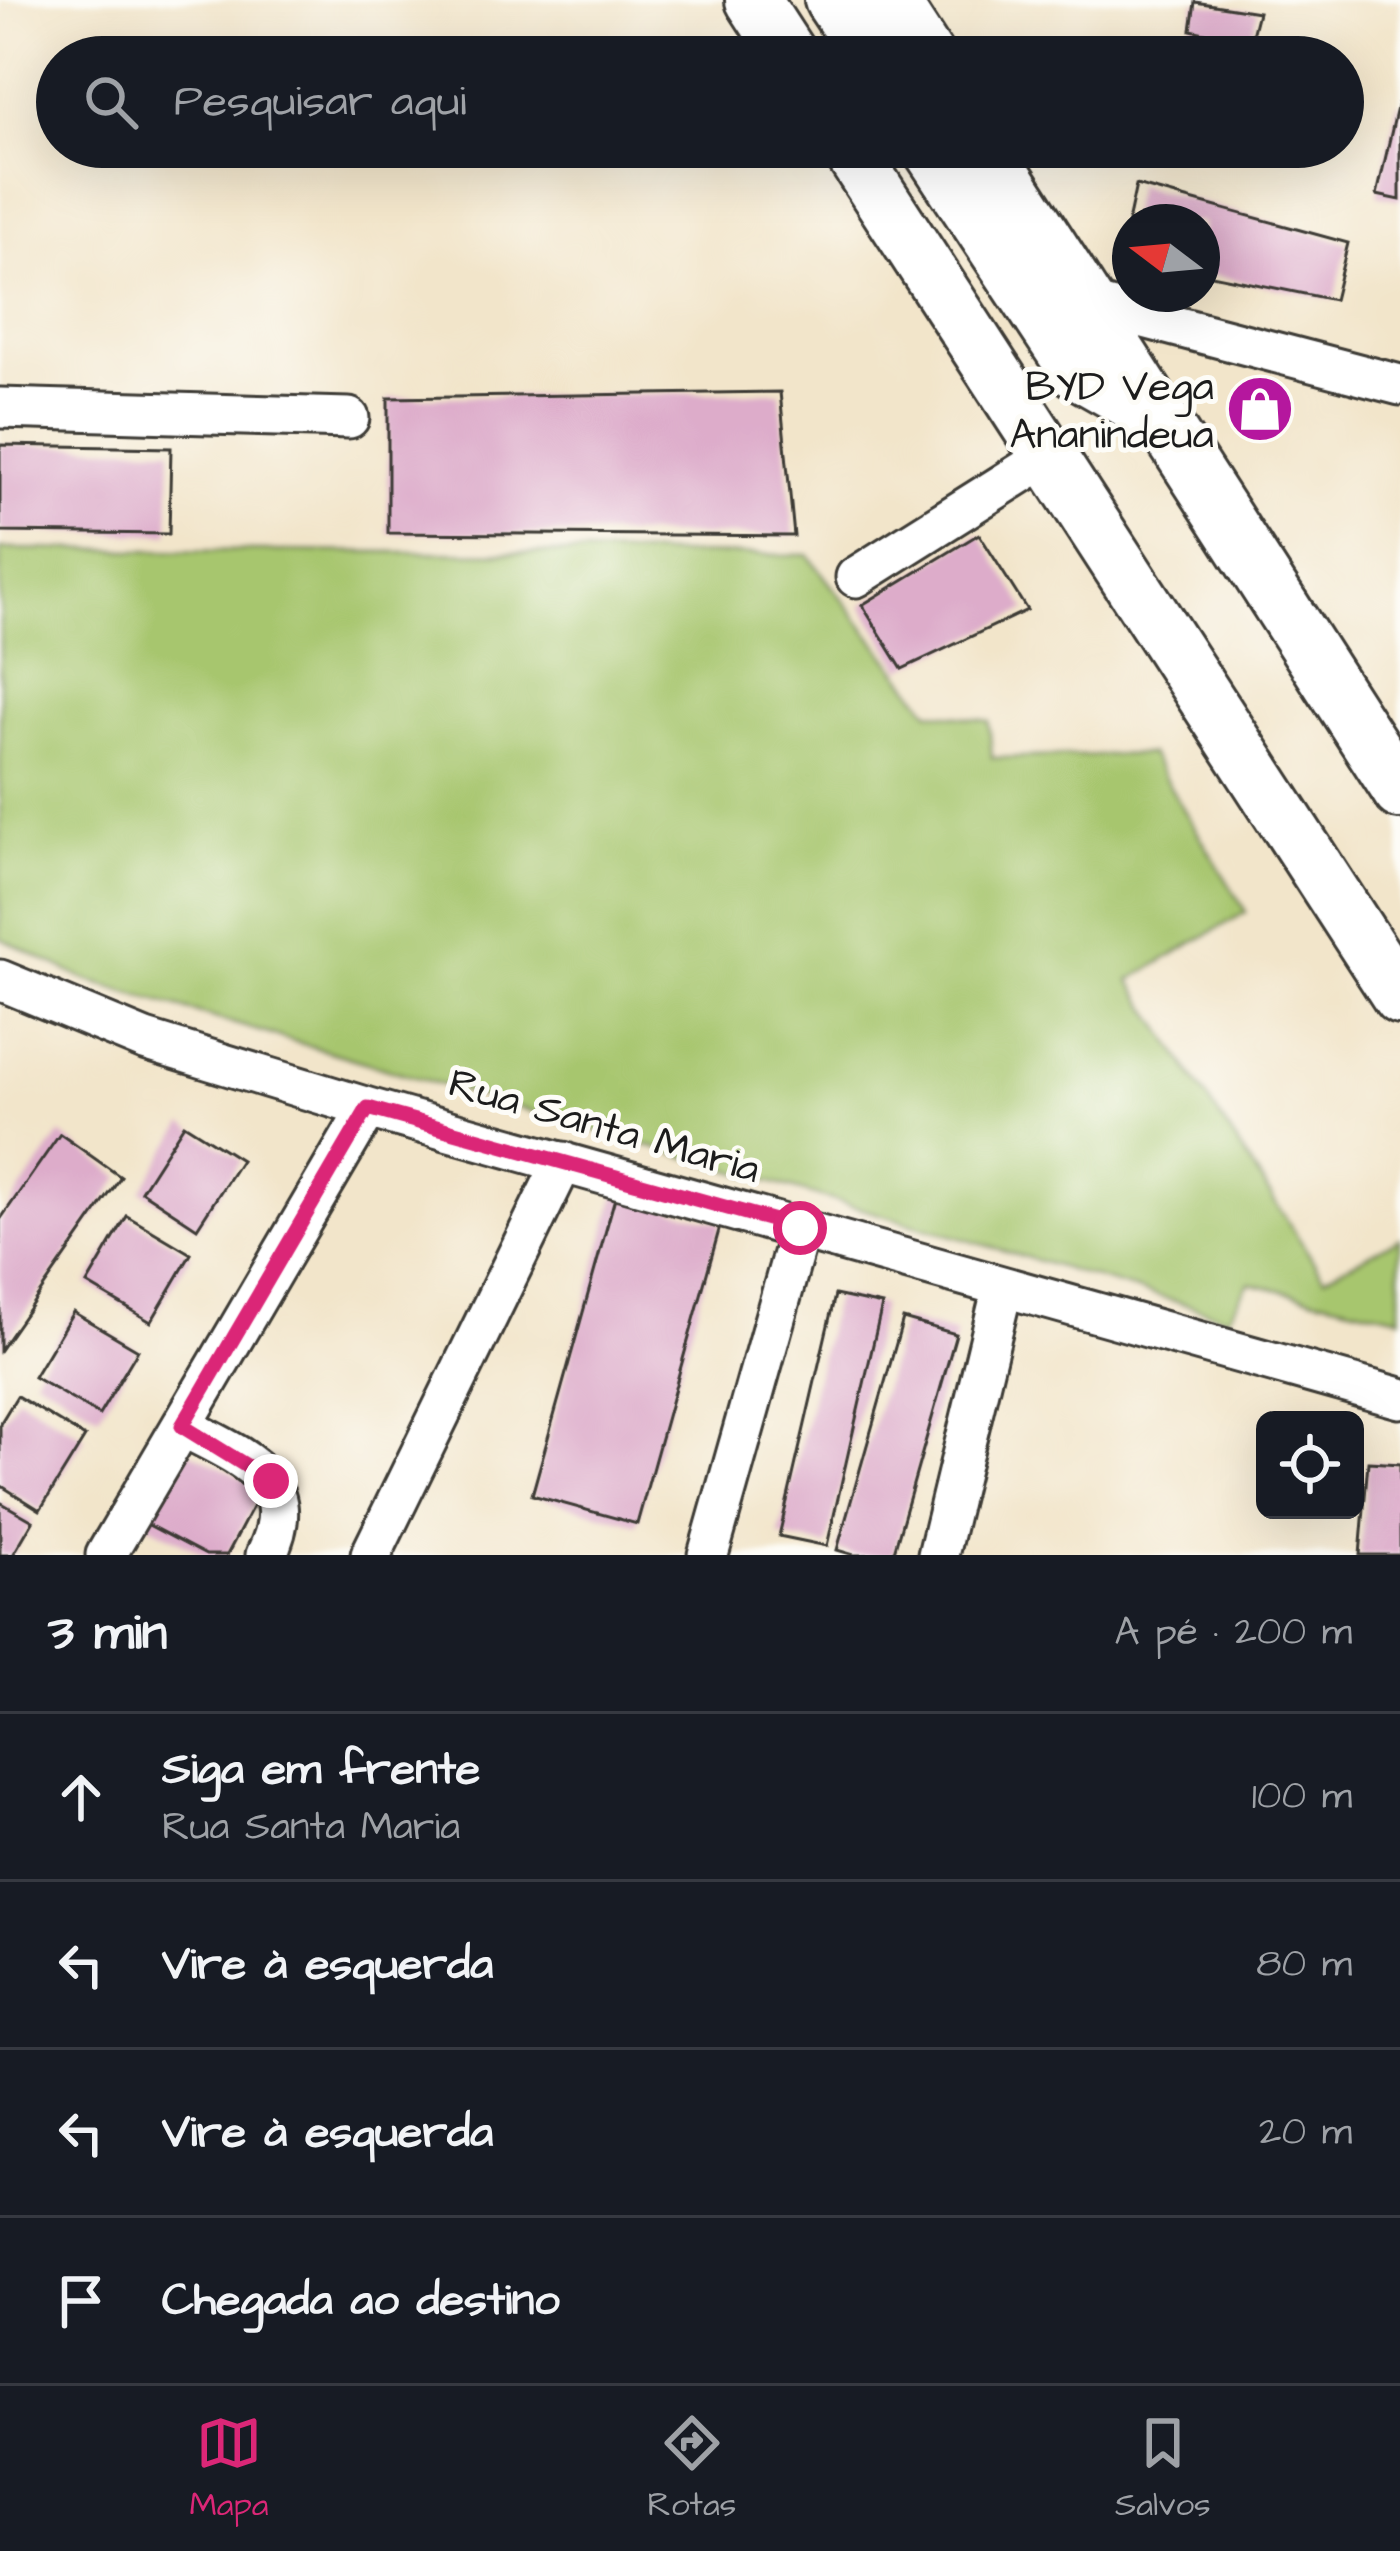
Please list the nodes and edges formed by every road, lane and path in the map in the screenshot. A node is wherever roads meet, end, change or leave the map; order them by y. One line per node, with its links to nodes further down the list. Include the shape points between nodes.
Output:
1 (752, 0): 4 (highway)
2 (832, 0): 5 (highway)
3 (890, 0): 6 (highway)
4 (776, 36)
5 (856, 36)
6 (914, 36)
7 (862, 168): 15 (highway)
8 (943, 168): 14 (highway, via 1077,371)
9 (1000, 168): 10 (highway)
10 (1087, 303): 11 (street); 14 (highway)
11 (1400, 386)
12 (0, 408): 13 (street)
13 (350, 418)
14 (1161, 418): 17 (highway)
15 (1048, 456): 16 (street); 19 (highway)
16 (856, 577)
17 (1400, 791)
18 (0, 980): 20 (street, Rua Santa Maria, via 145,1040)
19 (1400, 997)
20 (368, 1108): 21 (street, Rua Santa Maria); 25 (street)
21 (563, 1162): 22 (street, Rua Santa Maria); 28 (street)
22 (800, 1228): 24 (street, Rua Santa Maria); 29 (street)
23 (1000, 1303): 30 (street)
24 (1400, 1398)
25 (182, 1426): 26 (street); 27 (street, via 271,1481 278,1501)
26 (106, 1555)
27 (266, 1555)
28 (371, 1555)
29 (708, 1555)
30 (938, 1555)

